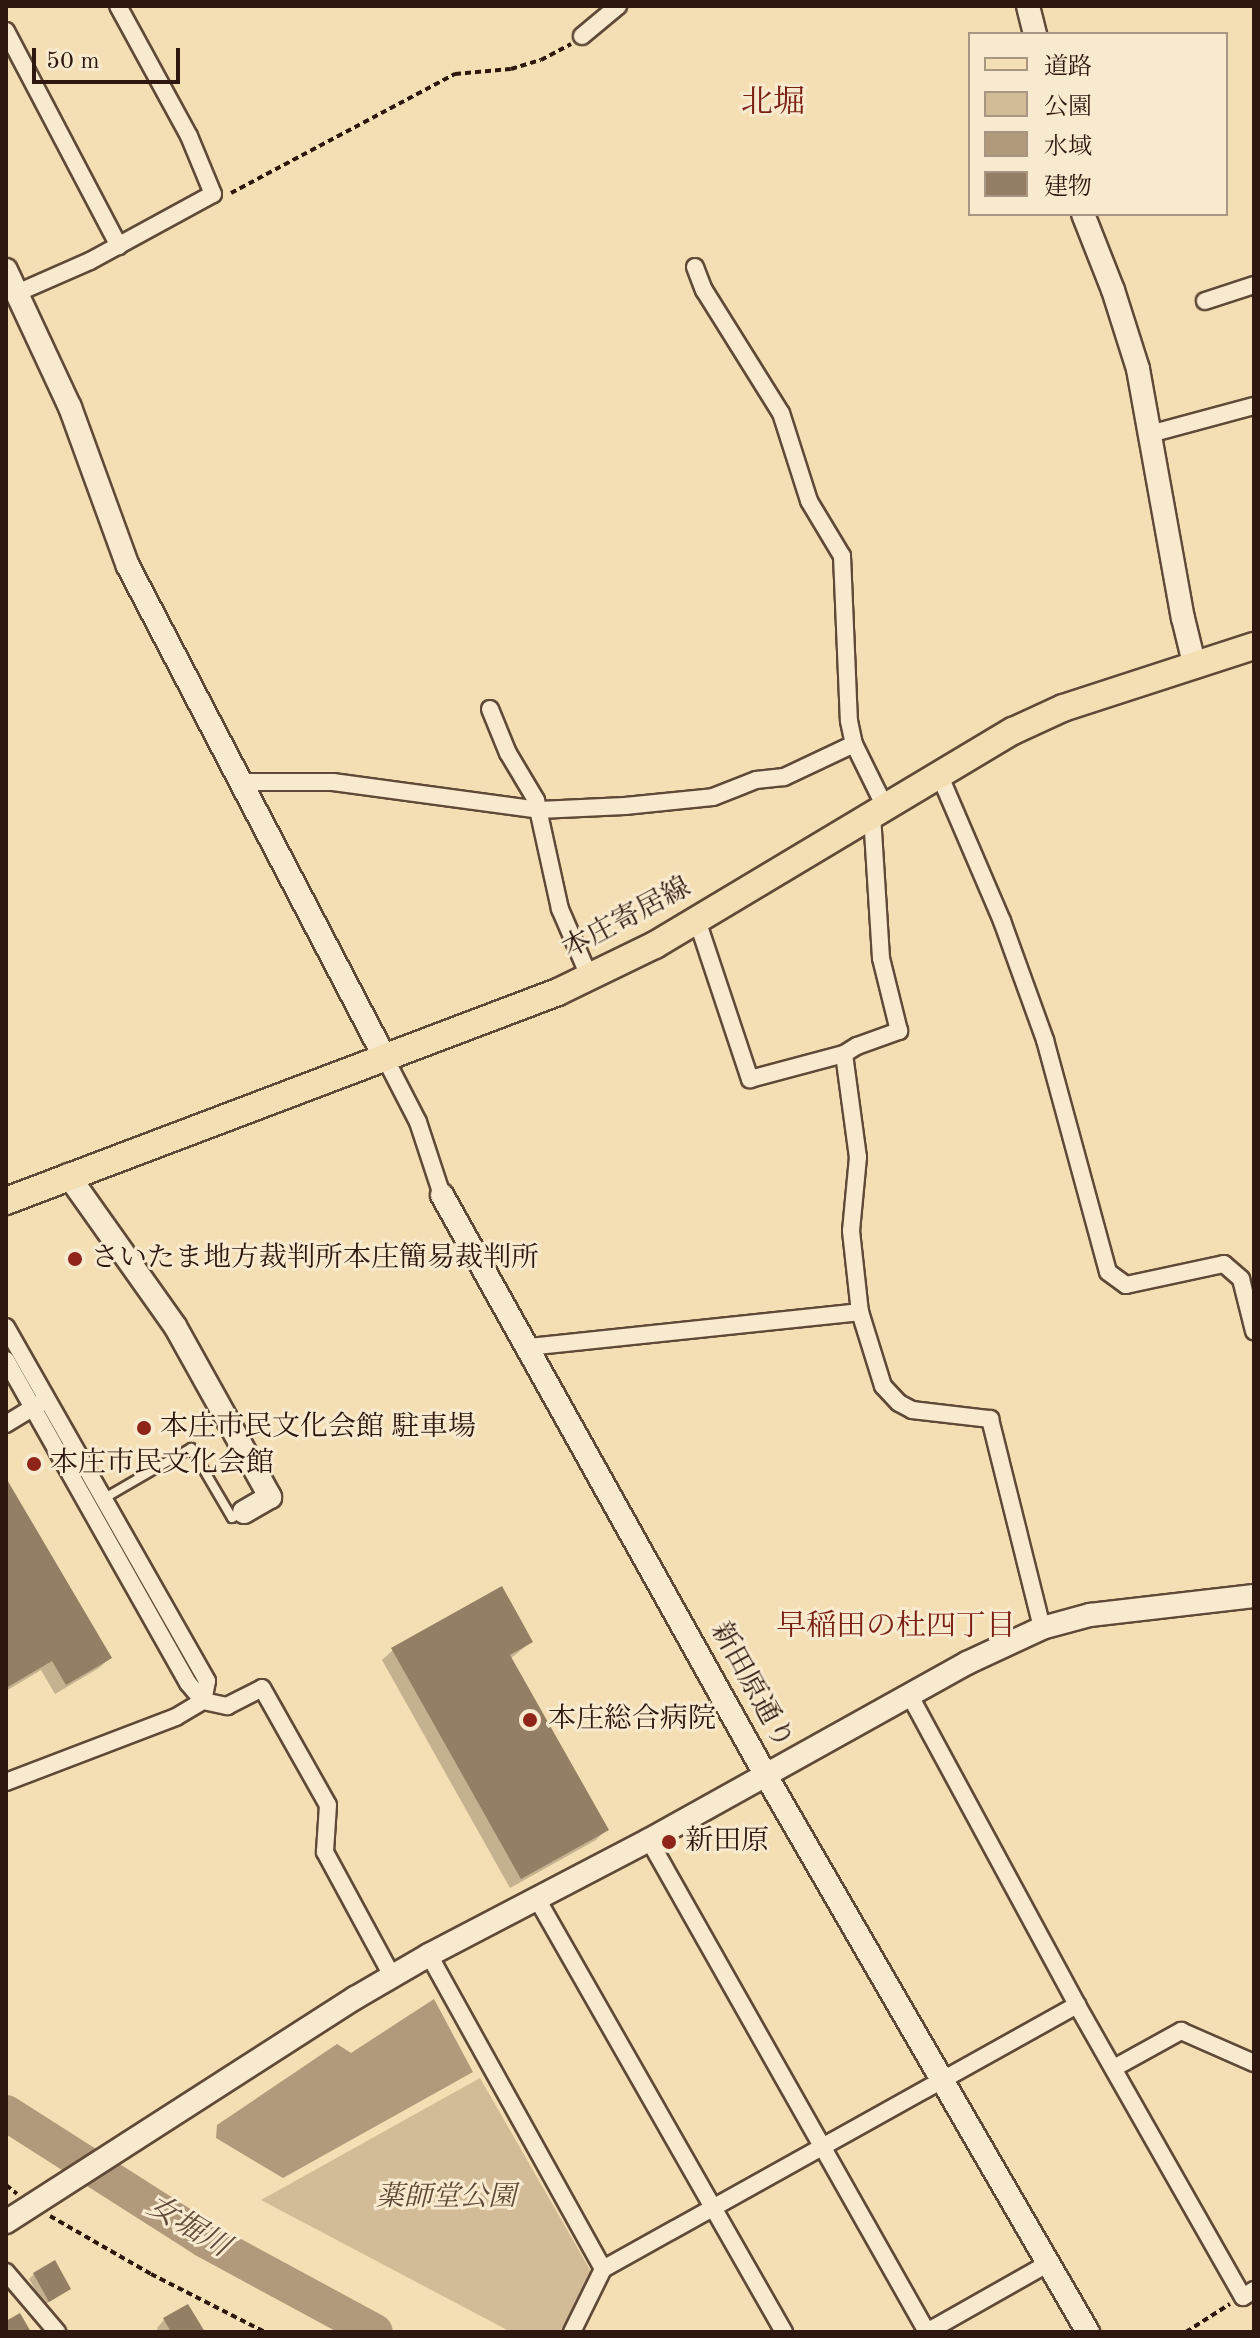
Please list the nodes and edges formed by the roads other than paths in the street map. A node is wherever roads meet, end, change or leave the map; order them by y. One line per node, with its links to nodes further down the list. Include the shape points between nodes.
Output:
1 (118, 6): 8 (street, via 189,136 213,194)
2 (618, 6): 6 (street)
3 (1028, 6): 5 (street)
4 (6, 31): 8 (street)
5 (1034, 32)
6 (582, 36)
7 (1084, 216): 15 (street, via 1138,369)
8 (119, 246): 12 (street)
9 (695, 267): 19 (street, via 781,413 809,501 842,556 844,663)
10 (6, 270): 12 (street)
11 (1254, 285): 13 (street)
12 (17, 293): 21 (street, via 70,407 128,566)
13 (1205, 301)
14 (1254, 406): 15 (street)
15 (1150, 434): 17 (street)
16 (1254, 646): 17 (main road, 本庄寄居線)
17 (1194, 663): 20 (main road, 本庄寄居線, via 1063,708)
18 (490, 709): 22 (street)
19 (854, 744): 22 (street, via 784,777 756,780 713,797); 23 (street)
20 (939, 774): 23 (main road, 本庄寄居線); 32 (street, via 1002,921 1045,1040 1108,1272 1126,1285 1224,1264)
21 (243, 782): 22 (street, via 333,782); 27 (street)
22 (539, 810): 25 (street, via 560,909)
23 (878, 811): 24 (main road, 本庄寄居線); 26 (street, via 881,958 899,1031)
24 (697, 920): 25 (main road, 本庄寄居線); 26 (street, via 750,1079)
25 (589, 976): 27 (main road, 本庄寄居線)
26 (844, 1054): 33 (street, via 858,1157 851,1231)
27 (385, 1058): 28 (main road, 本庄寄居線); 29 (street, 新田原通り, via 418,1122)
28 (68, 1175): 30 (main road, 本庄寄居線); 41 (street, via 175,1326 270,1497)
29 (442, 1195): 36 (street, 新田原通り)
30 (6, 1201)
31 (1254, 1268): 32 (street)
32 (1233, 1272): 35 (street, via 1241,1279)
33 (860, 1312): 36 (street); 43 (street, via 883,1386 899,1403 912,1410 990,1419)
34 (6, 1327): 38 (street)
35 (1254, 1331)
36 (528, 1347): 46 (street, 新田原通り)
37 (6, 1360): 38 (street)
38 (40, 1403): 39 (street); 40 (street)
39 (6, 1424)
40 (96, 1503): 41 (lane, via 191,1448 232,1518); 45 (street, via 188,1683)
41 (244, 1512)
42 (1254, 1596): 43 (street, via 1090,1615)
43 (1042, 1628): 44 (street)
44 (909, 1694): 46 (street); 52 (street)
45 (203, 1701): 47 (street, via 176,1717); 51 (street, via 227,1706 262,1688 328,1805 325,1852)
46 (765, 1774): 48 (street); 55 (street, 新田原通り)
47 (6, 1782)
48 (649, 1840): 49 (street); 56 (street)
49 (536, 1897): 50 (street); 57 (street)
50 (429, 1955): 51 (street); 60 (street)
51 (392, 1976): 58 (street)
52 (1077, 2005): 54 (street); 55 (street)
53 (1254, 2063): 54 (street, via 1181,2031)
54 (1114, 2068): 62 (street)
55 (941, 2078): 56 (street); 59 (street, 新田原通り)
56 (822, 2148): 57 (street); 66 (street)
57 (714, 2209): 60 (street); 65 (street)
58 (6, 2222)
59 (1049, 2263): 66 (street); 67 (street, 新田原通り)
60 (603, 2269): 64 (street)
61 (6, 2272): 63 (street)
62 (1248, 2294)
63 (57, 2332)
64 (572, 2332)
65 (784, 2332)
66 (927, 2332)
67 (1088, 2332)

